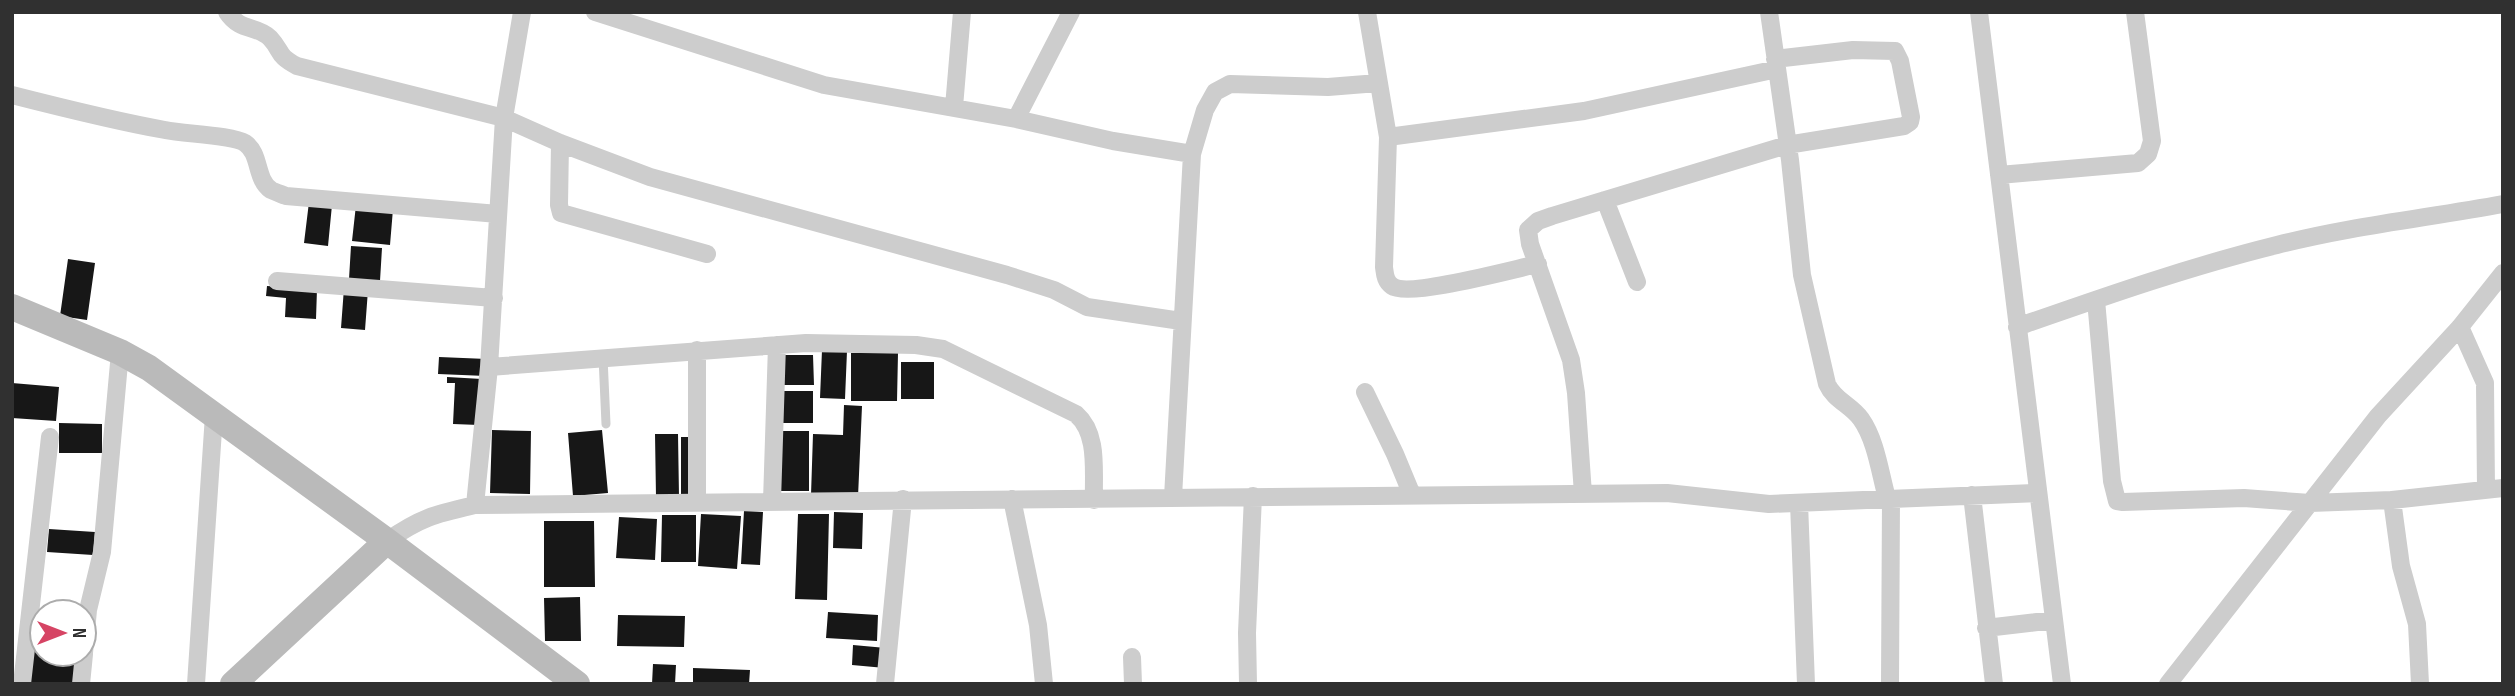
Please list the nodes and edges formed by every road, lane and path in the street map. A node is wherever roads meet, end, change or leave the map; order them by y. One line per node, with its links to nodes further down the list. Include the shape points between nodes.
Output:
1 (228, 12): 14 (street, via 239,25 270,38 283,59 297,66)
2 (522, 12): 14 (street)
3 (962, 12): 13 (street)
4 (1071, 12): 15 (street)
5 (1367, 12): 11 (street)
6 (1769, 12): 10 (street)
7 (1979, 12): 20 (street)
8 (2135, 12): 20 (street, via 2152,141 2148,154 2138,163)
9 (604, 14): 13 (street, via 824,85)
10 (1776, 64): 16 (street, via 1584,111); 18 (street); 18 (street, via 1853,50 1895,51 1911,117 1904,126)
11 (1378, 83): 16 (street); 19 (street, via 1328,87 1230,84 1215,92 1205,110)
12 (12, 95): 23 (street, via 165,130 234,139 254,153 270,189 286,196)
13 (954, 107): 15 (street)
14 (505, 118): 17 (street); 23 (street)
15 (1016, 119): 19 (street)
16 (1388, 137): 25 (street, via 1384,267 1391,286 1434,286)
17 (560, 142): 24 (street, via 561,213); 32 (street, via 650,177 1038,284 1087,307)
18 (1787, 145): 21 (street); 51 (street, via 1802,275 1827,384 1863,422)
19 (1192, 154): 32 (street)
20 (1999, 176): 33 (street)
21 (1605, 200): 25 (street, via 1532,226 1528,237); 28 (street)
22 (2503, 204): 30 (street, via 2279,244)
23 (498, 214): 29 (street)
24 (707, 254)
25 (1538, 264): 46 (street, via 1571,360)
26 (2503, 273): 34 (street)
27 (277, 281): 29 (street)
28 (1637, 282)
29 (494, 298): 39 (street)
30 (2096, 300): 33 (street); 59 (street, via 2117,500 2266,498)
31 (12, 307): 37 (street)
32 (1181, 321): 50 (street)
33 (2017, 327): 45 (street)
34 (2460, 327): 44 (street, via 2485,383); 59 (street, via 2378,416)
35 (777, 345): 36 (street); 54 (street, via 943,349 1076,414 1092,436); 56 (street)
36 (697, 350): 38 (street); 57 (street)
37 (120, 352): 41 (street); 62 (street, via 102,552)
38 (603, 357): 39 (street); 42 (lane)
39 (489, 366): 60 (street)
40 (1365, 392): 47 (street)
41 (214, 415): 61 (street); 67 (street)
42 (606, 424)
43 (50, 437): 66 (street)
44 (2494, 489): 55 (street)
45 (2037, 493): 48 (street); 63 (street)
46 (1583, 494): 47 (street); 58 (street, via 1667,493)
47 (1412, 495): 49 (street)
48 (1972, 495): 51 (street); 64 (street)
49 (1254, 496): 50 (street); 73 (street)
50 (1173, 497): 54 (street)
51 (1889, 498): 58 (street); 75 (street)
52 (903, 499): 53 (street); 56 (street); 70 (street)
53 (1012, 499): 54 (street); 71 (street, via 1038,625)
54 (1094, 500)
55 (2392, 500): 59 (street); 79 (street, via 2401,566 2417,624)
56 (772, 501): 57 (street)
57 (697, 503): 60 (street)
58 (1799, 503): 74 (street)
59 (2310, 503): 78 (street)
60 (475, 505): 61 (street, via 431,515)
61 (387, 541): 68 (street); 69 (street)
62 (91, 598)
63 (2054, 620): 64 (street); 77 (street)
64 (1986, 628): 76 (street)
65 (1132, 657): 72 (street)
66 (22, 684)
67 (196, 684)
68 (233, 684)
69 (578, 684)
70 (885, 684)
71 (1044, 684)
72 (1133, 684)
73 (1248, 684)
74 (1806, 684)
75 (1890, 684)
76 (1994, 684)
77 (2062, 684)
78 (2168, 684)
79 (2420, 684)

